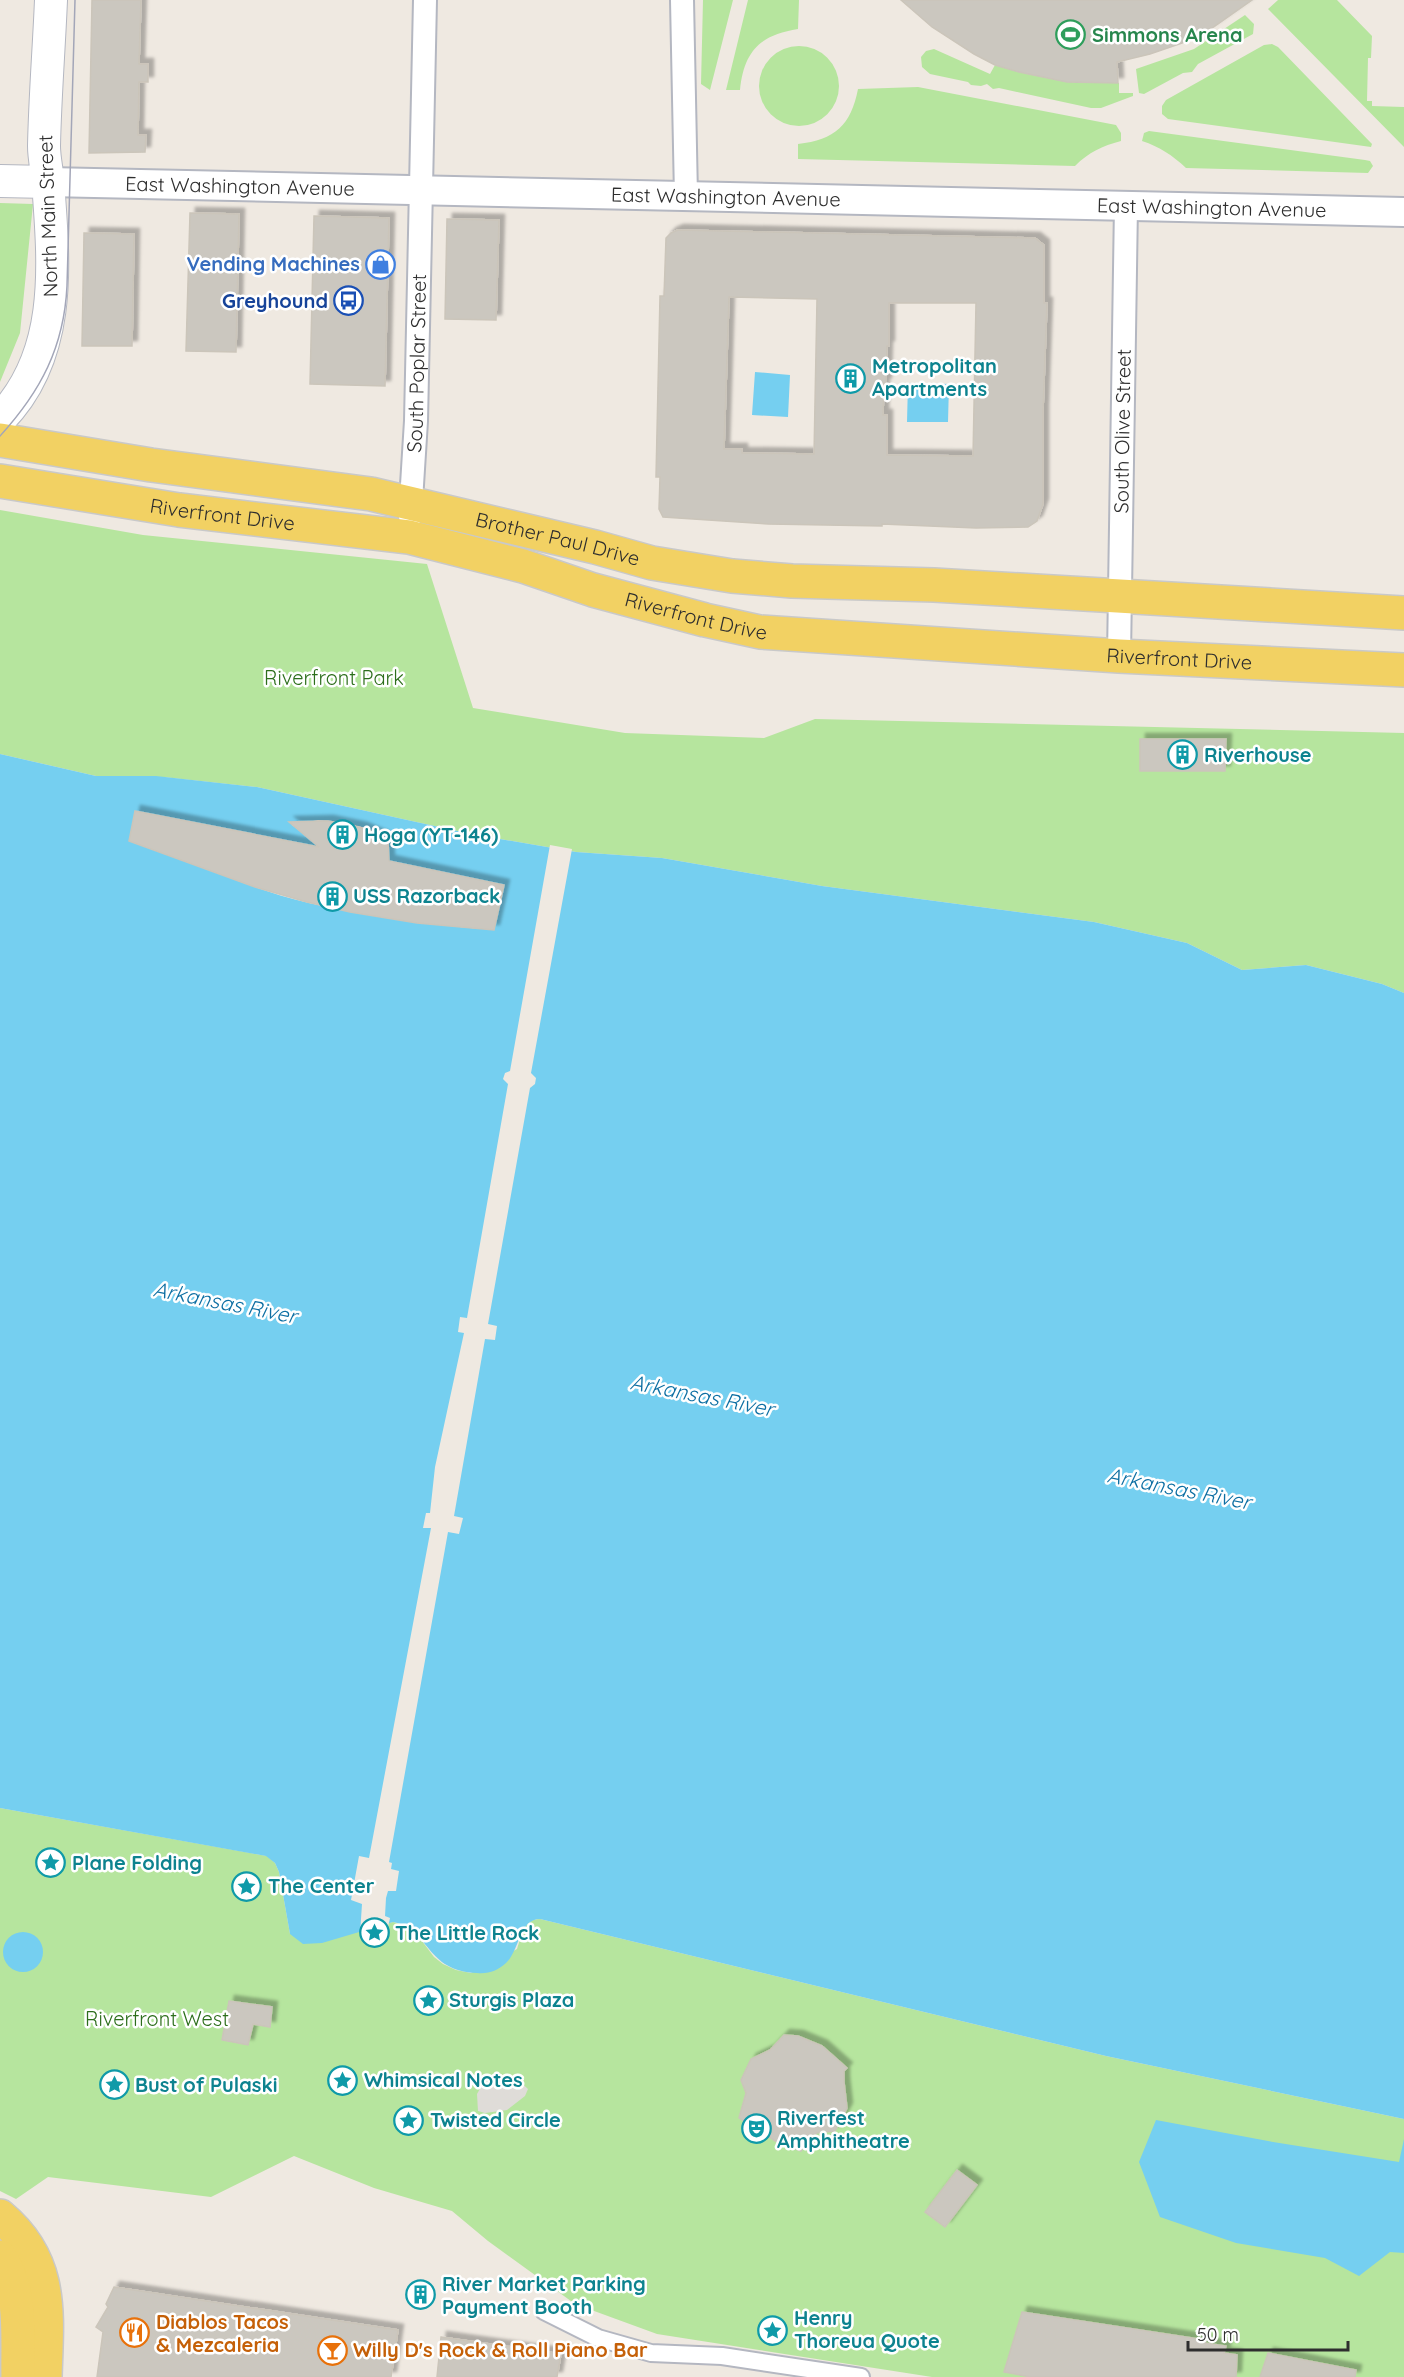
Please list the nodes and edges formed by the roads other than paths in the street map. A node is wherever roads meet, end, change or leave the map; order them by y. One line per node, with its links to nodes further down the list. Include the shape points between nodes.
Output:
1 (51, 0): 5 (main road, North Main Street, via 44,148)
2 (425, 0): 6 (street, South Poplar Street)
3 (682, 0): 7 (street)
4 (0, 181): 5 (main road)
5 (48, 182): 6 (street, East Washington Avenue); 10 (main road, North Main Street, via 53,290 44,343 28,381)
6 (421, 189): 7 (street, East Washington Avenue); 13 (street, South Poplar Street, via 416,421)
7 (686, 196): 8 (street, East Washington Avenue)
8 (1126, 206): 9 (street, East Washington Avenue); 15 (street, South Olive Street)
9 (1404, 212)
10 (0, 419)
11 (0, 440): 13 (main road, Brother Paul Drive)
12 (0, 482): 14 (main road, Riverfront Drive, via 179,510)
13 (410, 503): 14 (street, South Poplar Street); 15 (main road, Brother Paul Drive, via 692,572 792,581)
14 (409, 537): 17 (main road, Riverfront Drive, via 523,566 593,590 760,632)
15 (1119, 595): 16 (main road); 17 (street, South Olive Street)
16 (1396, 610)
17 (1119, 656): 18 (main road, Riverfront Drive)
18 (1404, 670)
19 (0, 2216): 24 (main road, via 26,2243 44,2283)
20 (0, 2257): 23 (main road, via 16,2300)
21 (544, 2311): 22 (street, via 598,2338 651,2353 722,2356)
22 (768, 2371): 25 (street)
23 (18, 2377)
24 (45, 2377)
25 (861, 2377)

